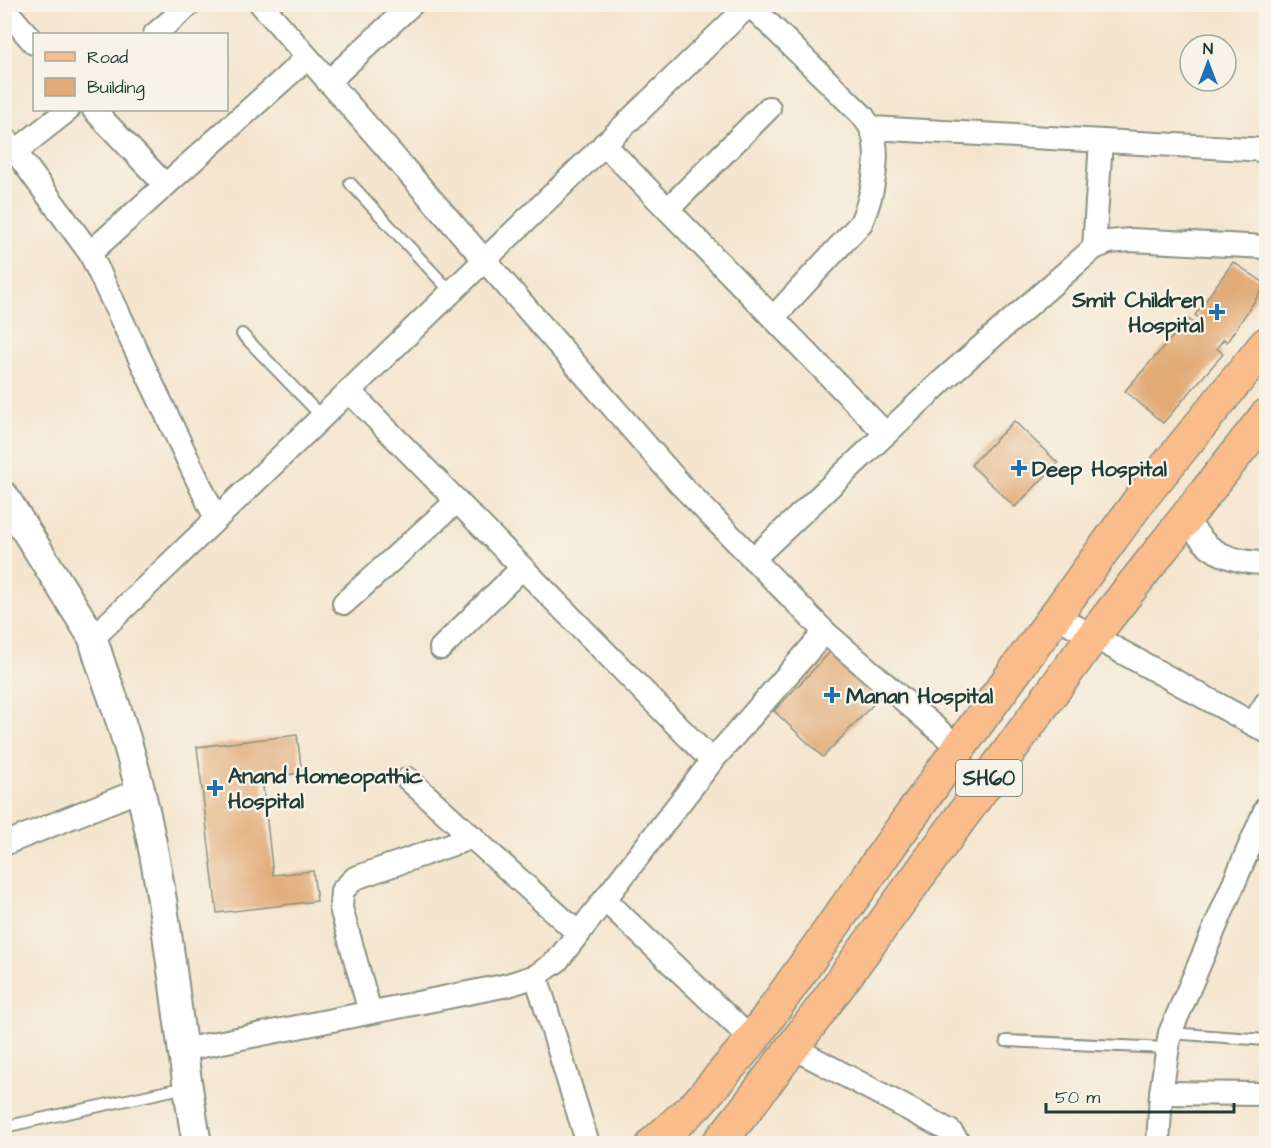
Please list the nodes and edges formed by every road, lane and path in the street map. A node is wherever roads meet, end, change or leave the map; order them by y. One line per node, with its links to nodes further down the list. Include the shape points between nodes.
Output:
1 (190, 4): 6 (street)
2 (261, 4): 8 (street)
3 (412, 4): 9 (street)
4 (749, 5): 13 (street); 16 (street)
5 (4, 8): 7 (street)
6 (156, 33)
7 (33, 42)
8 (307, 58): 9 (street); 19 (street)
9 (328, 82): 24 (street)
10 (769, 108): 20 (street)
11 (66, 111): 15 (street)
12 (94, 111): 19 (street)
13 (871, 128): 14 (street); 26 (street, via 875,170 861,223)
14 (1101, 141): 17 (street); 22 (street)
15 (10, 144): 23 (street)
16 (604, 144): 20 (street); 24 (street)
17 (1266, 150)
18 (350, 183): 25 (lane)
19 (165, 185): 23 (street)
20 (668, 209): 26 (street)
21 (1266, 247): 22 (street, via 1131,240)
22 (1094, 248): 32 (street)
23 (90, 253): 35 (street)
24 (484, 260): 25 (street); 37 (street, via 680,484)
25 (451, 292): 29 (street)
26 (774, 318): 32 (street)
27 (242, 334): 31 (lane)
28 (1266, 344): 41 (main road, SH60, via 1141,498)
29 (349, 391): 31 (street); 34 (street)
30 (1266, 416): 36 (main road, SH60)
31 (322, 417): 35 (street)
32 (886, 434): 37 (street)
33 (4, 496): 44 (street)
34 (457, 501): 39 (street); 40 (street)
35 (216, 519): 44 (street)
36 (1185, 519): 38 (street, via 1215,551 1242,561); 43 (main road, SH60)
37 (753, 559): 42 (street)
38 (1266, 563)
39 (522, 568): 45 (street); 49 (street)
40 (344, 603)
41 (1056, 616): 43 (street); 48 (main road, SH60)
42 (825, 632): 48 (street); 49 (street)
43 (1092, 636): 47 (street); 63 (main road, SH60)
44 (93, 638): 51 (street)
45 (441, 648)
46 (1266, 703): 47 (street)
47 (1260, 728)
48 (959, 748): 59 (main road, SH60)
49 (712, 762): 55 (street)
50 (408, 779): 53 (street)
51 (140, 790): 54 (street); 64 (street, via 170,945)
52 (1266, 808): 62 (street)
53 (472, 837): 56 (street); 58 (street, via 355,878 342,891 341,908)
54 (5, 843)
55 (605, 900): 56 (street); 59 (street)
56 (579, 934): 57 (street, via 557,961)
57 (536, 976): 58 (street); 70 (street)
58 (370, 1012): 64 (street)
59 (752, 1040): 71 (main road, SH60, via 697,1104)
60 (1266, 1040): 62 (lane)
61 (1006, 1041): 62 (lane)
62 (1169, 1041): 66 (street)
63 (792, 1047): 72 (main road, SH60); 73 (street, via 950,1131)
64 (182, 1050): 65 (street)
65 (187, 1087): 68 (lane); 69 (street)
66 (1161, 1093): 67 (street); 74 (street)
67 (1266, 1094)
68 (4, 1127)
69 (197, 1143)
70 (588, 1143)
71 (653, 1143)
72 (718, 1143)
73 (960, 1143)
74 (1158, 1143)

